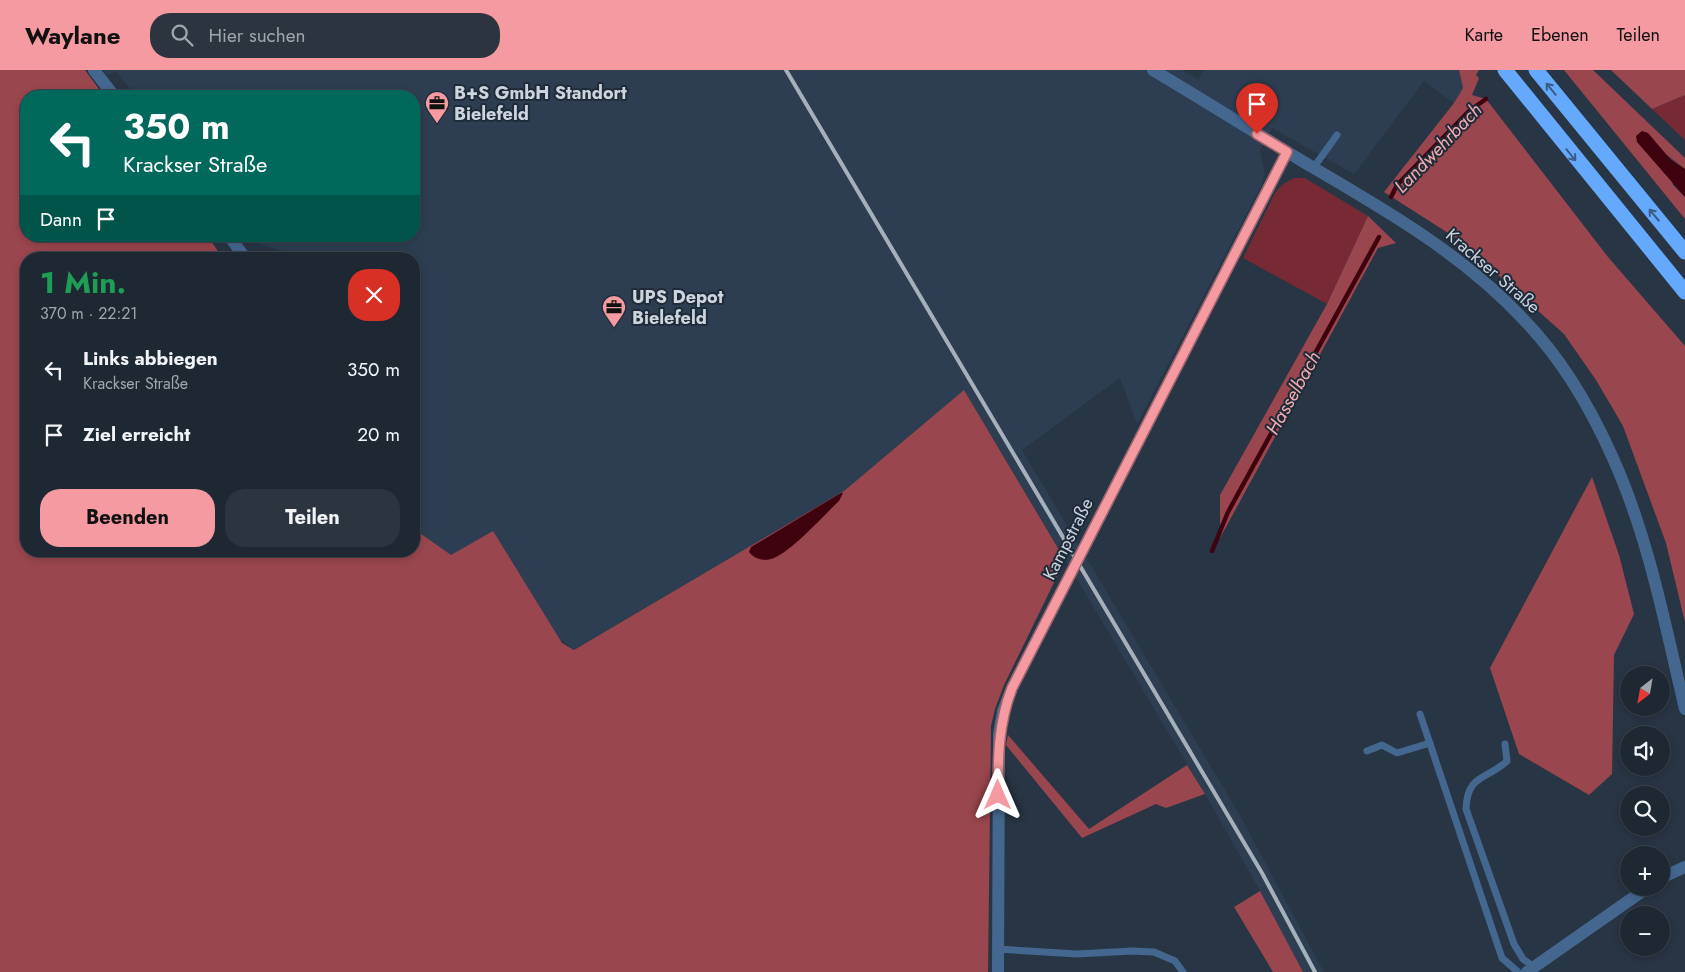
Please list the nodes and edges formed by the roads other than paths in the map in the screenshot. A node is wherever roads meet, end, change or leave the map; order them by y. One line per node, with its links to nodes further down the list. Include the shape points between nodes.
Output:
1 (94, 70): 5 (street)
2 (1154, 70): 7 (street, Krackser Straße)
3 (1504, 70): 10 (highway, one-way to 10)
4 (1536, 70): 9 (highway, one-way to 4)
5 (109, 90)
6 (1337, 136): 8 (lane)
7 (1287, 152): 8 (street, Krackser Straße); 20 (street, Kampstraße, via 1016,679 1003,711 998,757)
8 (1314, 167): 11 (street, Krackser Straße, via 1402,221 1462,264 1525,320 1556,360 1594,419 1627,490)
9 (1685, 252)
10 (1685, 292)
11 (1681, 671): 12 (street, Krackser Straße)
12 (1685, 709)
13 (1420, 714): 14 (lane)
14 (1430, 743): 16 (lane, via 1397,753 1382,745); 24 (lane, via 1502,958)
15 (1505, 744): 21 (lane, via 1507,762 1471,786 1466,794 1466,808 1514,944)
16 (1367, 750)
17 (1685, 868): 18 (street)
18 (1670, 874)
19 (1636, 896): 21 (street)
20 (998, 950): 22 (street, Kampstraße); 23 (lane, via 1077,954 1154,952 1175,961)
21 (1531, 970)
22 (998, 972)
23 (1183, 972)
24 (1518, 972)

